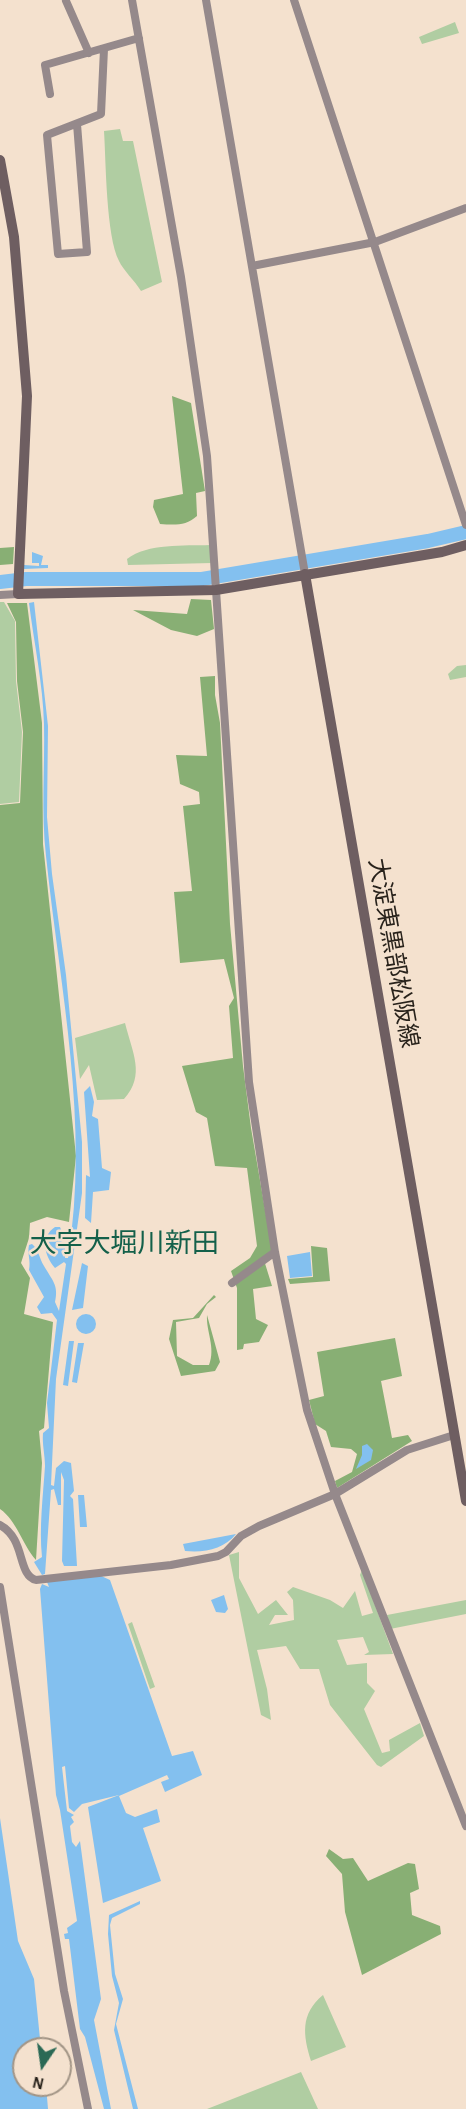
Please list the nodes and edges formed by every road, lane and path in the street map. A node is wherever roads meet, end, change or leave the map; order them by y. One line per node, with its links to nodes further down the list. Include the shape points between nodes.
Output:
1 (132, 0): 5 (street)
2 (206, 0): 13 (street)
3 (294, 0): 12 (street)
4 (66, 1): 7 (street)
5 (139, 38): 6 (street); 17 (street, via 204,434)
6 (104, 49): 7 (street); 9 (street, via 101,114)
7 (89, 53): 8 (street, via 45,65)
8 (50, 93)
9 (77, 124): 9 (street, via 47,135 58,254 87,252)
10 (0, 160): 18 (main road, via 14,237 27,396)
11 (466, 208): 12 (street)
12 (375, 242): 13 (street); 14 (street)
13 (252, 266): 16 (street)
14 (466, 525)
15 (466, 545): 16 (main road)
16 (305, 572): 17 (main road); 22 (main road, 大淀東黒部松阪線)
17 (217, 586): 18 (main road); 20 (street, via 249,1082)
18 (18, 591): 19 (street)
19 (0, 595)
20 (276, 1252): 21 (street); 23 (street, via 307,1410)
21 (231, 1283)
22 (454, 1435): 23 (street, via 407,1450); 24 (main road, 大淀東黒部松阪線)
23 (335, 1494): 25 (street, via 248,1531 218,1556 49,1579 28,1576 16,1539); 27 (street)
24 (466, 1501)
25 (0, 1525)
26 (0, 1587): 28 (street, via 63,1991)
27 (466, 1826)
28 (88, 2109)

